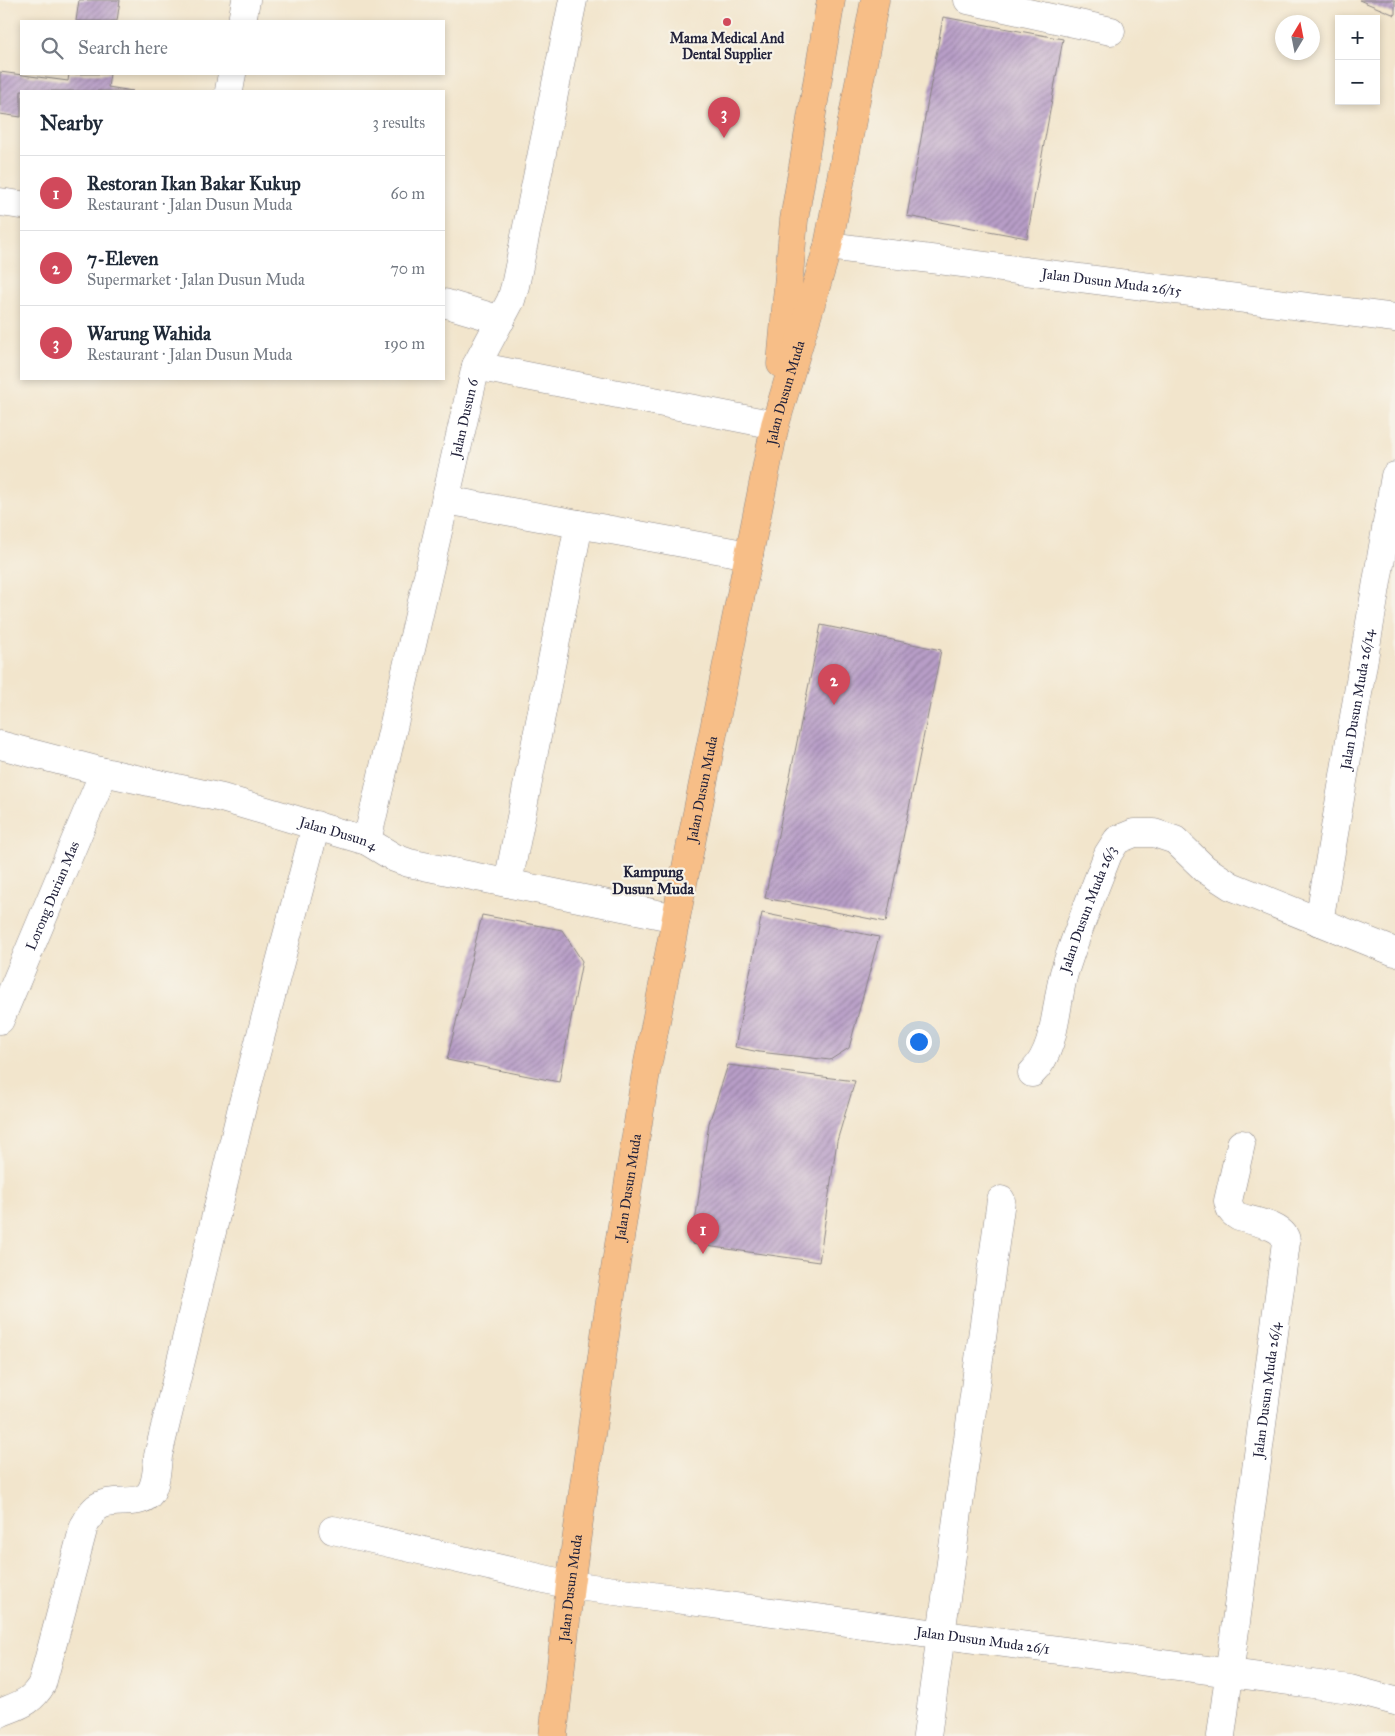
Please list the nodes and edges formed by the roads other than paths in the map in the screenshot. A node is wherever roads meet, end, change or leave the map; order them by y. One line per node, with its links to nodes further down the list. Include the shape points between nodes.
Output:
1 (246, 0): 6 (street)
2 (573, 0): 15 (street, Jalan Dusun 6, via 515,286)
3 (831, 0): 17 (main road, via 794,220)
4 (875, 0): 12 (main road, Jalan Dusun Muda)
5 (968, 0): 7 (street)
6 (242, 20)
7 (1111, 31)
8 (232, 75): 9 (street)
9 (229, 90)
10 (0, 202): 11 (street)
11 (20, 205)
12 (828, 246): 14 (street, Jalan Dusun Muda 26/15); 17 (main road, Jalan Dusun Muda)
13 (445, 303): 15 (street)
14 (1395, 318)
15 (501, 320): 16 (street, Jalan Dusun 6)
16 (476, 366): 17 (street); 19 (street, Jalan Dusun 6)
17 (775, 425): 21 (main road, Jalan Dusun Muda)
18 (1395, 476): 28 (street, Jalan Dusun Muda 26/14)
19 (446, 500): 20 (street); 25 (street, Jalan Dusun 6)
20 (579, 524): 21 (street); 26 (street)
21 (749, 555): 27 (main road, Jalan Dusun Muda)
22 (0, 745): 23 (street, Jalan Dusun 4)
23 (104, 772): 24 (street, Jalan Dusun 4, via 222,798); 30 (street, Lorong Durian Mas)
24 (316, 825): 25 (street, Jalan Dusun 4); 39 (street, via 241,1112 153,1488 145,1498 102,1504 95,1508 84,1526 42,1684 27,1702)
25 (367, 841): 26 (street, Jalan Dusun 4, via 409,863)
26 (508, 883): 27 (street, Jalan Dusun 4)
27 (676, 918): 35 (main road, Jalan Dusun Muda, via 642,1098)
28 (1319, 922): 29 (street, Jalan Dusun Muda 26/3); 31 (street, Jalan Dusun Muda 26/3, via 1231,886 1205,869 1175,840 1154,833 1134,832 1117,840 1108,854 1064,973 1047,1052)
29 (1395, 952)
30 (0, 1020)
31 (1032, 1073)
32 (1241, 1144): 37 (street, Jalan Dusun Muda 26/4, via 1229,1208 1240,1217 1281,1230 1286,1238)
33 (1001, 1200): 36 (street)
34 (333, 1530): 35 (street, Jalan Dusun Muda 26/1)
35 (570, 1585): 36 (street, Jalan Dusun Muda 26/1); 40 (main road, Jalan Dusun Muda)
36 (941, 1635): 37 (street, Jalan Dusun Muda 26/1); 41 (street)
37 (1230, 1673): 38 (street, Jalan Dusun Muda 26/1, via 1350,1690); 42 (street)
38 (1395, 1701)
39 (0, 1713)
40 (553, 1736)
41 (927, 1736)
42 (1221, 1736)

